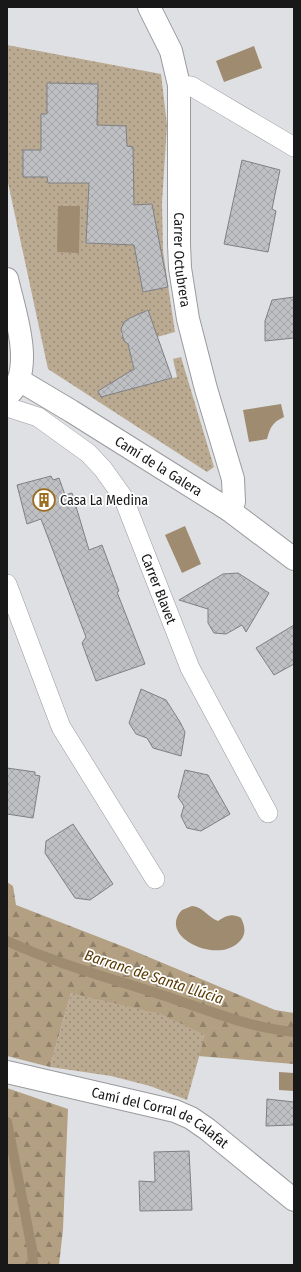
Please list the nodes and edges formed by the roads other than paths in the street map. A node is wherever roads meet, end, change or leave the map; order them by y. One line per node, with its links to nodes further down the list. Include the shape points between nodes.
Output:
1 (149, 7): 2 (street, Carrer Octubrera, via 172,52)
2 (180, 85): 3 (lane, via 191,86); 7 (street, Carrer Octubrera, via 180,268 193,340 233,479 234,502)
3 (294, 147)
4 (7, 279): 5 (street, via 22,352)
5 (13, 388): 7 (street, Camí de la Galera, via 71,411)
6 (7, 407): 10 (lane, Carrer Blavet, via 38,417 88,453 123,497 190,668)
7 (229, 510): 8 (street, Camí de la Galera)
8 (294, 559)
9 (7, 584): 11 (lane, via 62,727)
10 (268, 813)
11 (154, 878)
12 (7, 1072): 13 (street, Camí del Corral de Calafat, via 175,1111 191,1118)
13 (294, 1200)

